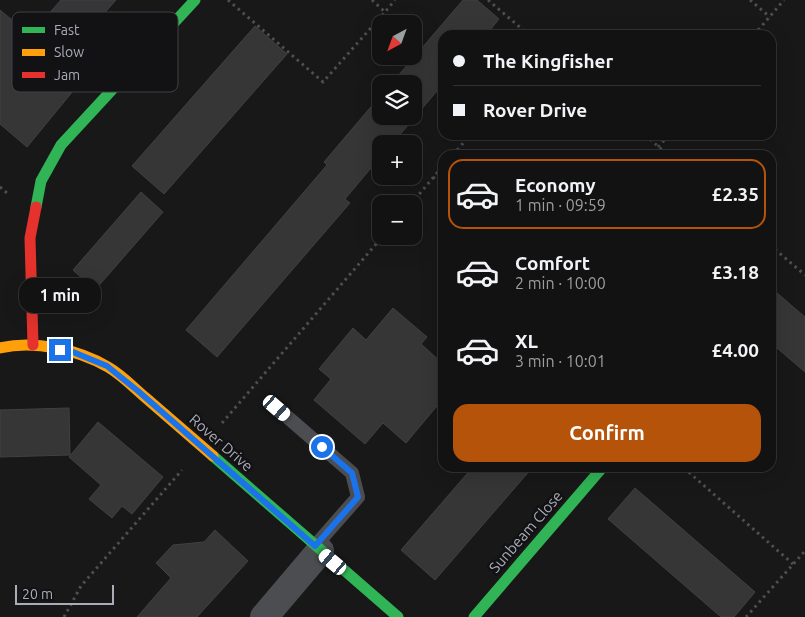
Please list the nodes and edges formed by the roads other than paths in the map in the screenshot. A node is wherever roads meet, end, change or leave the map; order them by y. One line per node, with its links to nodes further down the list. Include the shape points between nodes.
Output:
1 (195, 0): 2 (street)
2 (178, 18)
3 (110, 92): 4 (street, via 61,145 41,182 30,238)
4 (33, 345): 5 (street, Rover Drive); 8 (street, Rover Drive, via 73,352 107,366)
5 (0, 348)
6 (277, 408): 8 (lane, via 352,473 358,497)
7 (599, 472): 11 (street, Sunbeam Close)
8 (318, 549): 9 (street); 10 (street, Rover Drive)
9 (264, 617)
10 (398, 617)
11 (474, 617)

